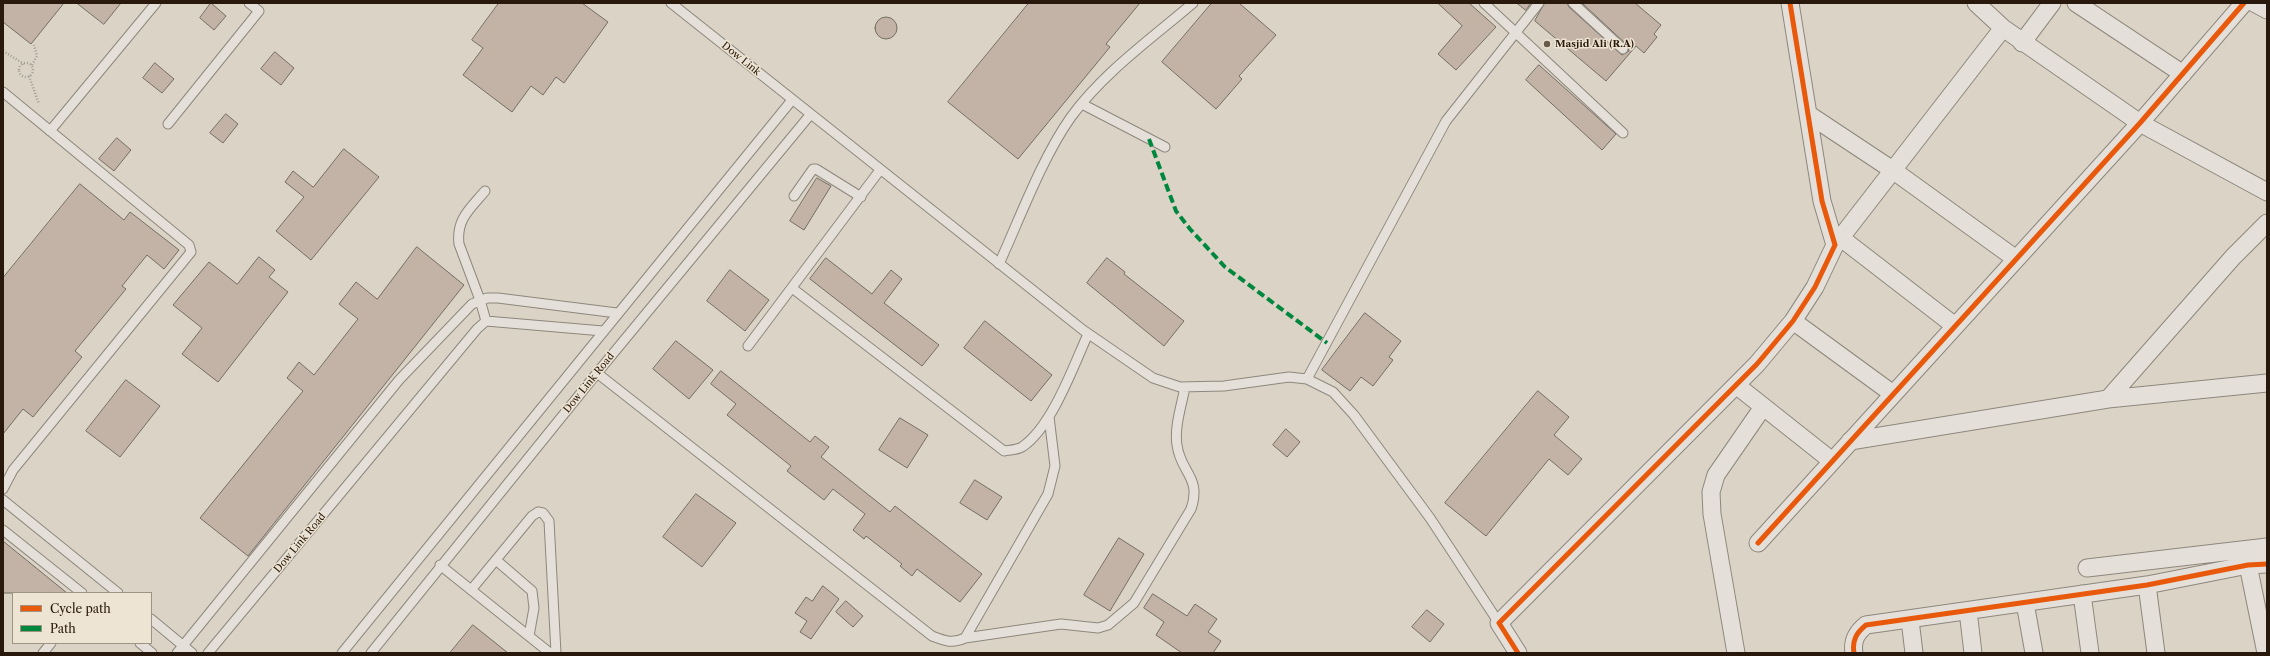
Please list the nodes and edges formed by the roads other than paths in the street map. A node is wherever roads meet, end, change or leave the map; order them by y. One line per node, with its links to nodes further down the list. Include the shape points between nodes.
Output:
1 (156, 3): 27 (lane)
2 (249, 3): 26 (lane, via 259,11)
3 (672, 3): 21 (lane, Dow Link)
4 (1193, 3): 22 (lane, via 1108,76)
5 (1484, 3): 16 (lane)
6 (1540, 3): 16 (lane)
7 (1573, 3): 18 (lane)
8 (1790, 3): 23 (street)
9 (1976, 3): 15 (street)
10 (2052, 3): 17 (street)
11 (2076, 3): 19 (street)
12 (2244, 3): 19 (street)
13 (2254, 3): 14 (street)
14 (2267, 10)
15 (2003, 28): 17 (street); 31 (street)
16 (1517, 33): 28 (lane); 50 (lane, via 1446,121)
17 (2022, 43): 25 (street)
18 (1623, 49)
19 (2183, 74): 25 (street)
20 (3, 92): 27 (lane)
21 (792, 100): 24 (lane, Dow Link); 42 (lane)
22 (1082, 104): 29 (lane); 39 (lane, via 1057,139)
23 (1808, 114): 31 (street); 37 (street, via 1822,201)
24 (810, 115): 30 (lane, Dow Link); 49 (lane, Dow Link Road)
25 (2140, 123): 33 (street); 38 (street)
26 (168, 124)
27 (50, 131): 60 (lane, via 189,245 192,252 13,470)
28 (1623, 133)
29 (1165, 147)
30 (880, 170): 35 (lane); 39 (lane, Dow Link)
31 (1894, 171): 37 (street); 38 (street)
32 (485, 191): 41 (lane, via 463,218 458,234 459,244)
33 (2267, 192)
34 (794, 196): 35 (lane, via 813,169 816,169)
35 (860, 197): 40 (lane)
36 (2267, 223): 55 (street, via 2233,256)
37 (1838, 241): 43 (street, via 1815,287); 45 (street)
38 (2016, 258): 45 (street)
39 (999, 264): 47 (lane, Dow Link)
40 (792, 288): 48 (lane); 57 (lane, via 1004,451 1020,448 1033,438)
41 (480, 300): 42 (lane, via 498,298); 44 (lane); 84 (lane, via 464,310 399,380)
42 (617, 313): 46 (lane)
43 (1793, 321): 51 (street, via 1758,364); 54 (street)
44 (486, 322): 46 (lane); 88 (lane, Dow Link Road, via 477,329)
45 (1955, 326): 54 (street)
46 (603, 331): 89 (lane)
47 (1088, 334): 52 (lane, Dow Link, via 1153,378); 57 (lane)
48 (748, 346)
49 (597, 373): 67 (lane, Dow Link Road); 81 (lane, via 932,636 955,642)
50 (1307, 379): 52 (lane, Dow Link, via 1288,377 1224,386); 79 (lane, via 1333,392 1354,415 1430,518)
51 (1736, 385): 56 (street); 79 (street)
52 (1185, 387): 81 (lane, via 1176,445 1195,487 1195,496 1191,509 1134,603 1118,619 1098,628 1061,624)
53 (2266, 387): 55 (street)
54 (1893, 394): 58 (street)
55 (2108, 399): 58 (street)
56 (1763, 407): 59 (street); 94 (street, via 1716,475 1711,492 1712,514)
57 (1049, 417): 81 (lane, via 1054,466 1048,494)
58 (1850, 440): 59 (street)
59 (1832, 461): 63 (street)
60 (3, 489)
61 (3, 500): 73 (lane)
62 (3, 530): 72 (lane)
63 (1758, 543)
64 (2267, 547): 69 (street)
65 (496, 560): 71 (lane); 80 (lane, via 532,591 534,608); 92 (lane, via 532,516 538,512 548,517)
66 (2267, 564): 68 (street)
67 (440, 565): 71 (lane); 90 (lane, Dow Link Road)
68 (2248, 565): 70 (street); 101 (street)
69 (2087, 568)
70 (2147, 585): 74 (street); 100 (street)
71 (471, 590): 80 (lane)
72 (81, 592)
73 (117, 592)
74 (2082, 594): 75 (street); 99 (street)
75 (2025, 603): 76 (street); 98 (street)
76 (1968, 611): 77 (street); 97 (street)
77 (1910, 620): 95 (street, via 1866,625 1859,630 1852,643); 96 (street)
78 (152, 621): 84 (lane)
79 (1500, 623): 93 (street)
80 (528, 636): 91 (lane)
81 (965, 638)
82 (50, 644): 85 (lane)
83 (141, 644): 86 (lane)
84 (181, 650): 87 (lane)
85 (43, 653)
86 (152, 653)
87 (192, 653)
88 (208, 653)
89 (342, 653)
90 (372, 653)
91 (550, 653)
92 (556, 653)
93 (1518, 653)
94 (1736, 653)
95 (1854, 653)
96 (1914, 653)
97 (1973, 653)
98 (2034, 653)
99 (2090, 653)
100 (2156, 653)
101 (2266, 653)

